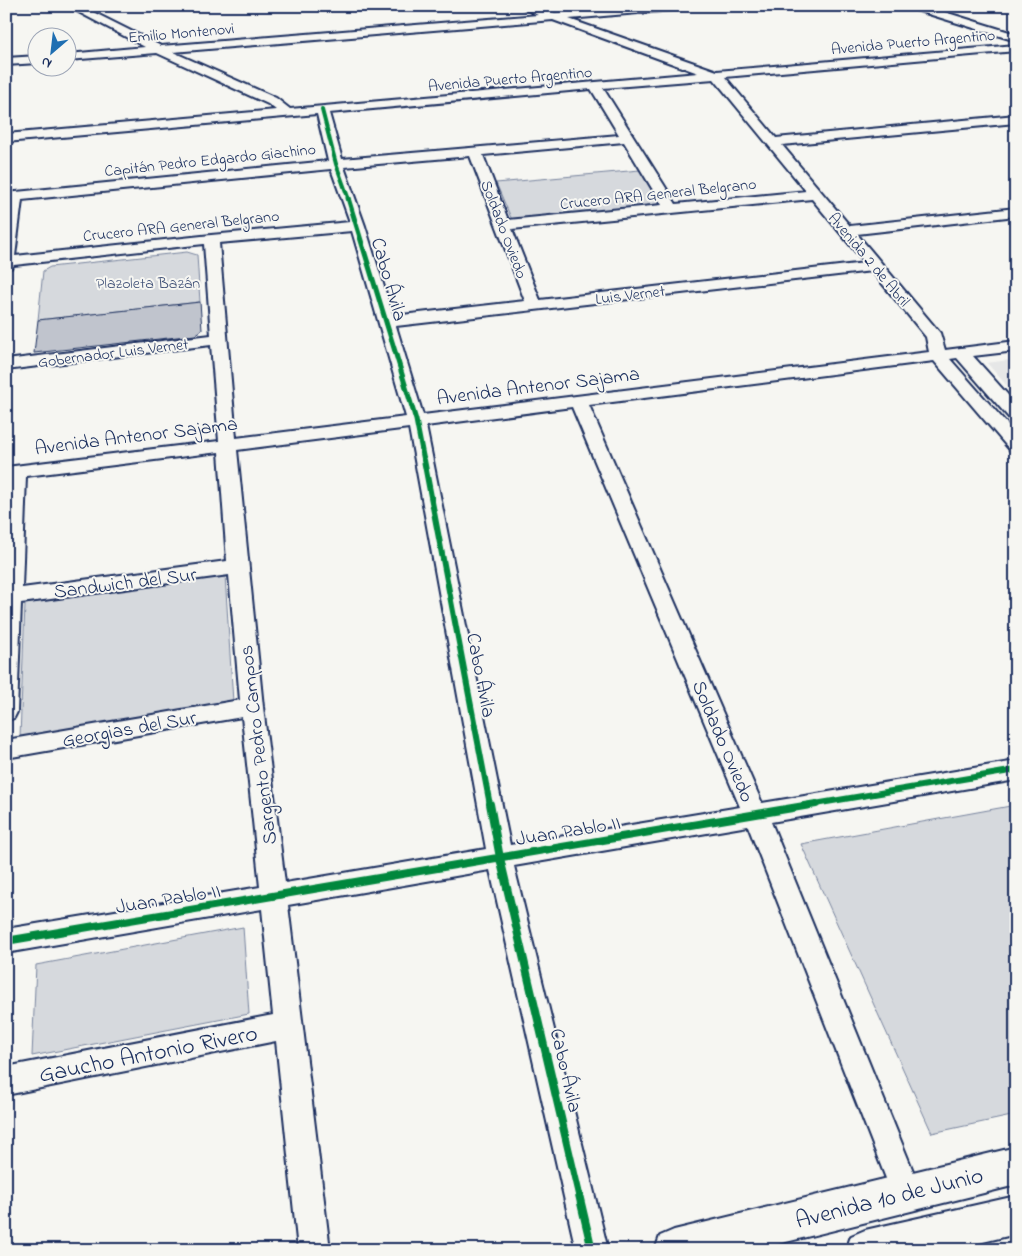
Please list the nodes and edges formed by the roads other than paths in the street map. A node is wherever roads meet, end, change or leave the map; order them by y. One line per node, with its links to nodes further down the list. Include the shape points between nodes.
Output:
1 (72, 6): 8 (street)
2 (524, 6): 5 (street)
3 (685, 6): 5 (street, Emilio Montenovi)
4 (912, 6): 6 (street)
5 (553, 16): 8 (street, Emilio Montenovi); 12 (street)
6 (1013, 37): 12 (street, Avenida Puerto Argentino)
7 (1016, 48): 13 (street, Avenida Puerto Argentino)
8 (160, 50): 9 (street, Emilio Montenovi); 15 (street)
9 (78, 56)
10 (28, 60): 11 (street)
11 (6, 62)
12 (689, 66): 13 (street); 15 (street, Avenida Puerto Argentino)
13 (717, 75): 14 (street, Avenida Puerto Argentino); 22 (street, Avenida 2 de Abril)
14 (596, 87): 16 (street, Avenida Puerto Argentino); 21 (street)
15 (275, 103): 17 (street); 19 (street, Avenida Puerto Argentino)
16 (322, 110): 17 (street, Avenida Puerto Argentino); 24 (street, Cabo Ávila)
17 (288, 113): 20 (street, Avenida Puerto Argentino)
18 (1016, 119): 22 (street)
19 (6, 127)
20 (6, 138)
21 (627, 138): 23 (street, Capitán Pedro Edgardo Giachino); 27 (street)
22 (772, 142): 25 (street, Avenida 2 de Abril)
23 (475, 152): 24 (street, Capitán Pedro Edgardo Giachino); 29 (street, Soldado Oviedo)
24 (336, 164): 26 (street, Capitán Pedro Edgardo Giachino); 30 (street, Cabo Ávila)
25 (816, 194): 27 (street, Crucero ARA General Belgrano); 31 (street, Avenida 2 de Abril)
26 (11, 197): 33 (street)
27 (672, 209): 29 (street, Crucero ARA General Belgrano)
28 (1016, 212): 31 (street)
29 (504, 225): 36 (street, Soldado Oviedo)
30 (358, 226): 32 (street, Crucero ARA General Belgrano); 37 (street, Cabo Ávila)
31 (846, 230): 35 (street, Avenida 2 de Abril)
32 (211, 239): 33 (street, Crucero ARA General Belgrano); 38 (street, Sargento Pedro Campos)
33 (7, 261): 34 (street)
34 (6, 265)
35 (875, 266): 36 (street, Luis Vernet); 41 (street, Avenida 2 de Abril, via 934,336)
36 (534, 305): 37 (street, Luis Vernet)
37 (386, 322): 45 (street, Cabo Ávila)
38 (220, 339): 42 (street, Gobernador Luis Vernet); 46 (street, Sargento Pedro Campos)
39 (1016, 346): 40 (street, Avenida Antenor Sajama)
40 (961, 353): 41 (street, Avenida Antenor Sajama); 44 (street)
41 (938, 356): 43 (street, Avenida Antenor Sajama); 47 (street, Avenida 2 de Abril)
42 (6, 365)
43 (579, 402): 45 (street, Avenida Antenor Sajama); 55 (street, Soldado Oviedo)
44 (1016, 415)
45 (416, 420): 46 (street, Avenida Antenor Sajama); 56 (street, Cabo Ávila)
46 (228, 445): 48 (street, Avenida Antenor Sajama); 49 (street, Sargento Pedro Campos)
47 (1016, 446)
48 (12, 473): 50 (street)
49 (238, 567): 50 (street, Sandwich del Sur); 51 (street, Sargento Pedro Campos)
50 (12, 597): 52 (street)
51 (252, 707): 53 (street, Georgias del Sur); 57 (street, Sargento Pedro Campos)
52 (6, 712)
53 (6, 749)
54 (1016, 770): 55 (street, Juan Pablo II)
55 (756, 816): 56 (street, Juan Pablo II); 62 (street, Soldado Oviedo)
56 (500, 858): 57 (street, Juan Pablo II); 65 (street, Cabo Ávila)
57 (275, 897): 58 (street, Juan Pablo II); 59 (street, Sargento Pedro Campos)
58 (6, 941)
59 (289, 1025): 60 (street, Gaucho Antonio Rivero); 64 (street, Sargento Pedro Campos)
60 (6, 1081)
61 (1016, 1166): 62 (street, Avenida 10 de Junio)
62 (907, 1193): 66 (street, Avenida 10 de Junio)
63 (1016, 1214): 67 (street)
64 (314, 1250)
65 (592, 1250)
66 (674, 1250)
67 (865, 1250)

